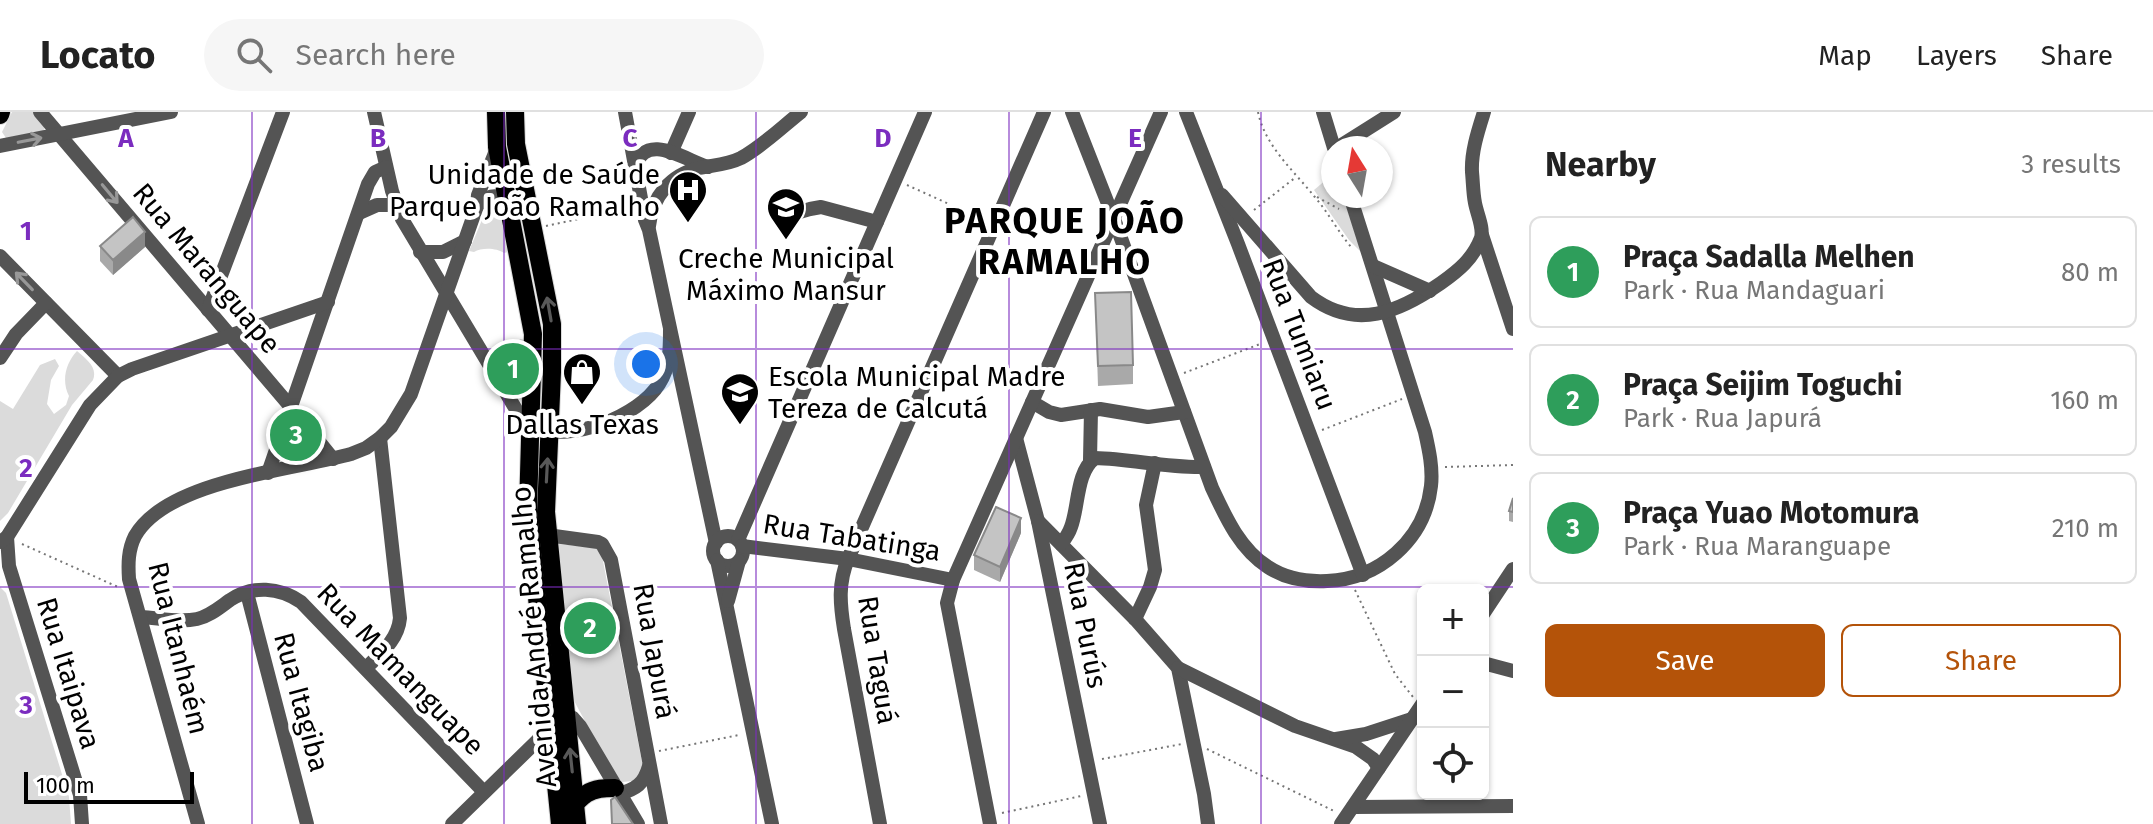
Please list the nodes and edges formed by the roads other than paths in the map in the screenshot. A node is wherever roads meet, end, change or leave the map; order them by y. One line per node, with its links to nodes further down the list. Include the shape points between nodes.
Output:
1 (40, 112): 18 (street, Rua Maranguape)
2 (171, 112): 18 (street)
3 (283, 112): 49 (street)
4 (374, 112): 24 (street)
5 (496, 112): 22 (main road, Avenida André Ramalho)
6 (515, 112): 55 (main road, Avenida André Ramalho, one-way to 6, via 516,144)
7 (689, 112): 23 (street)
8 (801, 112): 25 (street, via 743,157)
9 (925, 112): 38 (street)
10 (1044, 112): 79 (street, Rua Taguá)
11 (1072, 112): 37 (street)
12 (1161, 112): 37 (street)
13 (1186, 112): 29 (street, Rua Tumiaru)
14 (1323, 112): 19 (street)
15 (1394, 112): 20 (street)
16 (1484, 112): 40 (street, via 1472,169)
17 (626, 117): 23 (street, via 637,133); 26 (street)
18 (59, 134): 21 (street, one-way to 18); 49 (street, Rua Maranguape, one-way to 49)
19 (1332, 136)
20 (1355, 136)
21 (0, 146)
22 (497, 147): 31 (main road, Avenida André Ramalho); 33 (street, Rua Itanhaém)
23 (668, 152): 25 (street); 26 (street, via 644,152); 27 (street, via 678,167)
24 (386, 167): 32 (street); 35 (street, via 370,177)
25 (709, 167): 27 (street)
26 (635, 169): 28 (street)
27 (676, 177): 30 (street)
28 (638, 184): 30 (street, via 646,191); 39 (street)
29 (1217, 190): 50 (street, via 1311,297 1348,314); 82 (street, Rua Tumiaru, via 1310,434)
30 (661, 191): 39 (street)
31 (508, 199): 33 (street, via 489,196); 54 (main road, Avenida André Ramalho)
32 (396, 205): 35 (street, via 377,205); 42 (street)
33 (477, 206): 41 (street, Rua Itanhaém)
34 (1354, 208): 44 (street)
35 (359, 213): 47 (street)
36 (789, 215): 38 (street, via 821,207)
37 (1114, 219): 60 (street); 65 (street)
38 (877, 222): 78 (street)
39 (649, 230): 52 (street)
40 (1482, 235): 45 (street, via 1467,263); 51 (street)
41 (465, 241): 42 (street, via 443,252); 46 (street, Rua Itanhaém)
42 (420, 252): 46 (street)
43 (0, 256): 48 (street, one-way to 43)
44 (1373, 264): 45 (street); 50 (street)
45 (1430, 291): 50 (street)
46 (446, 295): 59 (street); 67 (street, Rua Itanhaém, via 411,394)
47 (328, 302): 53 (street); 62 (street)
48 (46, 303): 56 (street); 57 (street)
49 (208, 310): 53 (street, Rua Maranguape)
50 (1388, 312): 82 (street, via 1427,440 1430,496 1416,529 1390,560)
51 (1513, 329)
52 (670, 330): 58 (street, via 669,361); 63 (street)
53 (229, 335): 57 (street); 62 (street, Rua Maranguape)
54 (533, 344): 55 (main road); 61 (main road, Avenida André Ramalho)
55 (553, 346): 66 (main road, Avenida André Ramalho)
56 (0, 358)
57 (118, 376): 76 (street, via 82,415)
58 (656, 389): 63 (street, via 674,395); 66 (street, via 610,422 580,430)
59 (510, 397): 61 (street); 66 (street, via 517,411)
60 (1032, 402): 64 (street, via 1053,414); 68 (street)
61 (532, 403): 66 (main road, Avenida André Ramalho)
62 (290, 406): 69 (street, Rua Maranguape); 73 (street)
63 (686, 407): 78 (street, via 711,522)
64 (1091, 410): 65 (street, via 1148,417); 70 (street)
65 (1184, 412): 72 (street)
66 (543, 423): 75 (main road, Avenida André Ramalho, one-way to 66); 97 (main road, Avenida André Ramalho, via 528,509)
67 (380, 438): 69 (street, Rua Itanhaém); 91 (street, via 400,618 394,639)
68 (1016, 438): 74 (street, Rua Purús); 84 (street)
69 (333, 459): 73 (street, Rua Itanhaém)
70 (1090, 460): 71 (street); 77 (street, via 1071,530)
71 (1155, 463): 72 (street); 89 (street, via 1146,505 1155,570)
72 (1204, 467): 82 (street, via 1234,531 1267,567 1304,581)
73 (268, 473): 88 (street, Rua Itanhaém, via 193,493 142,527 130,549 129,579)
74 (1038, 521): 77 (street); 117 (street, Rua Purús)
75 (547, 535): 96 (main road, Avenida André Ramalho); 99 (street, Rua Japurá, via 598,542 611,560)
76 (4, 539): 83 (street, Rua Itaipava)
77 (1061, 544): 89 (street)
78 (732, 545): 79 (street, Rua Tabatinga); 80 (street, via 714,551); 80 (street, Rua Tabatinga, via 731,565); 86 (street)
79 (848, 559): 84 (street, Rua Tabatinga); 116 (street, Rua Taguá, via 840,604)
80 (717, 560): 86 (street)
81 (1513, 569): 87 (street)
82 (1356, 576)
83 (7, 578): 107 (street, Rua Itaipava, via 80,795)
84 (953, 580): 106 (street, via 947,613)
85 (247, 593): 88 (street, Rua Mamanguape, via 196,619); 91 (street, Rua Mamanguape, via 278,590 293,596); 109 (street, Rua Itagiba)
86 (727, 605): 115 (street)
87 (1489, 605)
88 (141, 617): 108 (street, Rua Itanhaém)
89 (1135, 619): 92 (street)
90 (1489, 665): 93 (street)
91 (366, 668): 102 (street, Rua Mamanguape)
92 (1178, 668): 98 (street); 118 (street)
93 (1513, 671)
94 (1417, 710): 98 (street, via 1366,734)
95 (1417, 712): 100 (street)
96 (566, 715): 97 (street); 101 (street, via 580,726); 103 (main road, Avenida André Ramalho, one-way to 96)
97 (549, 725): 102 (street); 103 (main road, Avenida André Ramalho)
98 (1331, 739): 100 (street, via 1366,753)
99 (648, 760): 101 (street, via 642,783); 114 (street, Rua Japurá)
100 (1379, 768): 105 (street)
101 (617, 791): 103 (main road, via 593,790); 113 (street)
102 (484, 792): 110 (street)
103 (566, 804): 111 (main road, Avenida André Ramalho); 112 (main road, Avenida André Ramalho)
104 (1513, 806): 105 (street)
105 (1346, 816)
106 (990, 820)
107 (82, 824)
108 (198, 824)
109 (307, 824)
110 (452, 824)
111 (560, 824)
112 (577, 824)
113 (638, 824)
114 (661, 824)
115 (772, 824)
116 (880, 824)
117 (1100, 824)
118 (1208, 824)

